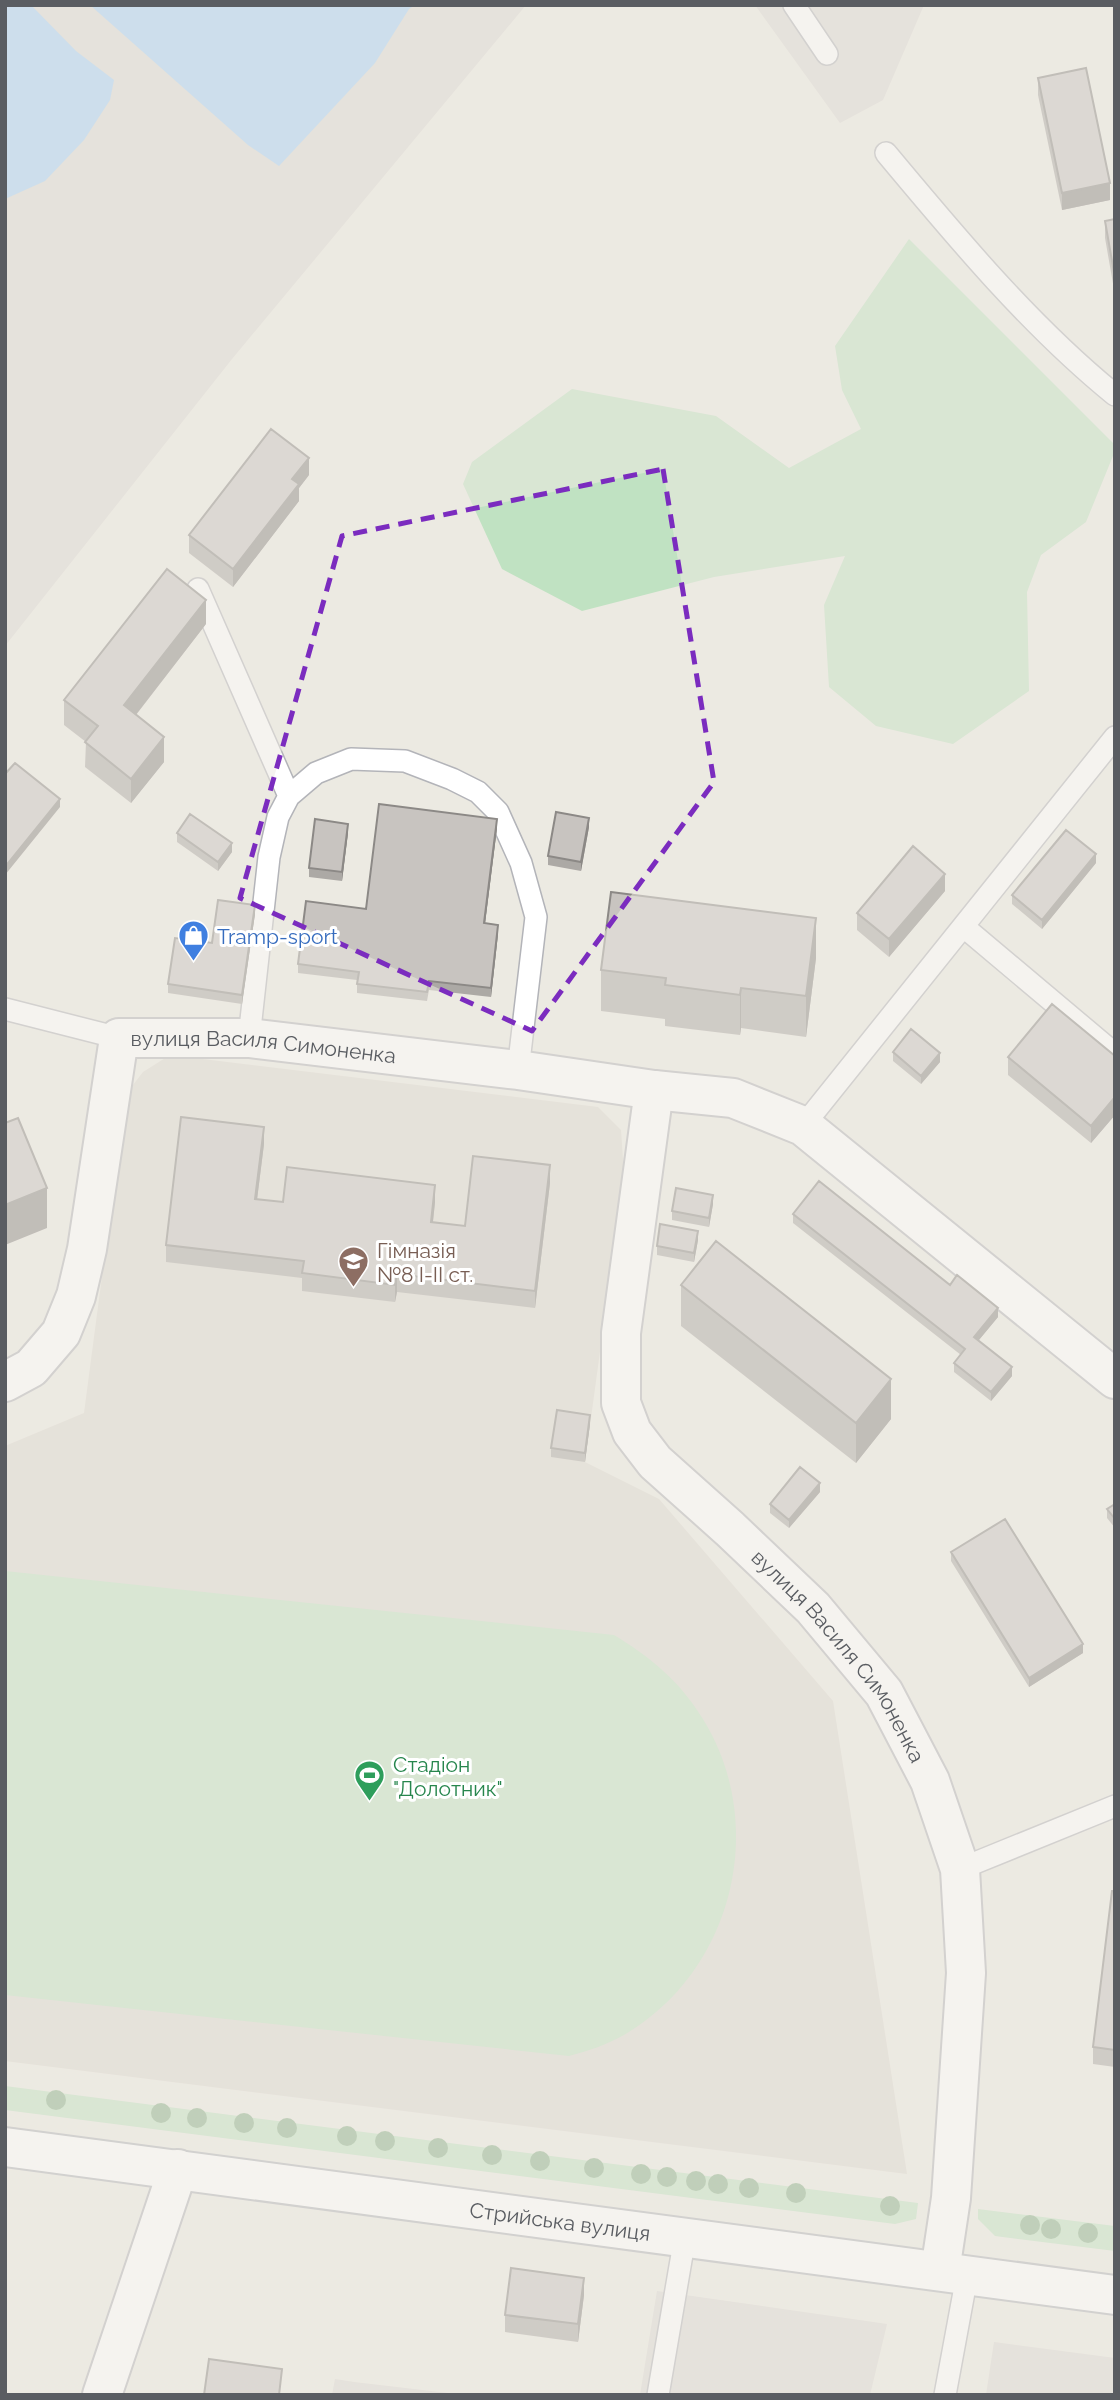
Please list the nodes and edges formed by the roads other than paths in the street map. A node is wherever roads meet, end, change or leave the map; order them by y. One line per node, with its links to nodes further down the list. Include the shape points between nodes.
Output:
1 (794, 5): 2 (lane)
2 (827, 54)
3 (886, 153): 4 (lane, via 942,221 1072,360)
4 (1115, 395)
5 (198, 589): 7 (lane)
6 (1115, 737): 8 (lane)
7 (289, 796): 11 (lane, via 278,817 269,857); 13 (lane, via 316,773 351,759 405,761 478,792 498,812 521,863 536,918)
8 (964, 927): 12 (lane); 15 (lane)
9 (5, 1009): 10 (lane)
10 (119, 1038): 11 (street, вулиця Василя Симоненка); 17 (street, вулиця Василя Симоненка, via 76,1296 61,1333 31,1368)
11 (249, 1038): 13 (street, вулиця Василя Симоненка)
12 (1115, 1054)
13 (518, 1070): 14 (street, вулиця Василя Симоненка)
14 (654, 1090): 15 (street, вулиця Василя Симоненка, via 733,1098); 19 (street, вулиця Василя Симоненка, via 621,1333 621,1403 632,1432 655,1462 813,1608 884,1693 930,1782)
15 (803, 1126): 16 (street, вулиця Василя Симоненка)
16 (1115, 1379)
17 (5, 1382)
18 (1115, 1806): 19 (lane)
19 (960, 1869): 23 (street, вулиця Василя Симоненка, via 966,1973 951,2198)
20 (5, 2147): 21 (street, Стрийська вулиця)
21 (178, 2169): 22 (street, Стрийська вулиця); 25 (street)
22 (685, 2237): 23 (street, Стрийська вулиця); 26 (lane)
23 (954, 2274): 24 (street, Стрийська вулиця); 27 (lane)
24 (1115, 2295)
25 (102, 2395)
26 (658, 2395)
27 (945, 2395)

